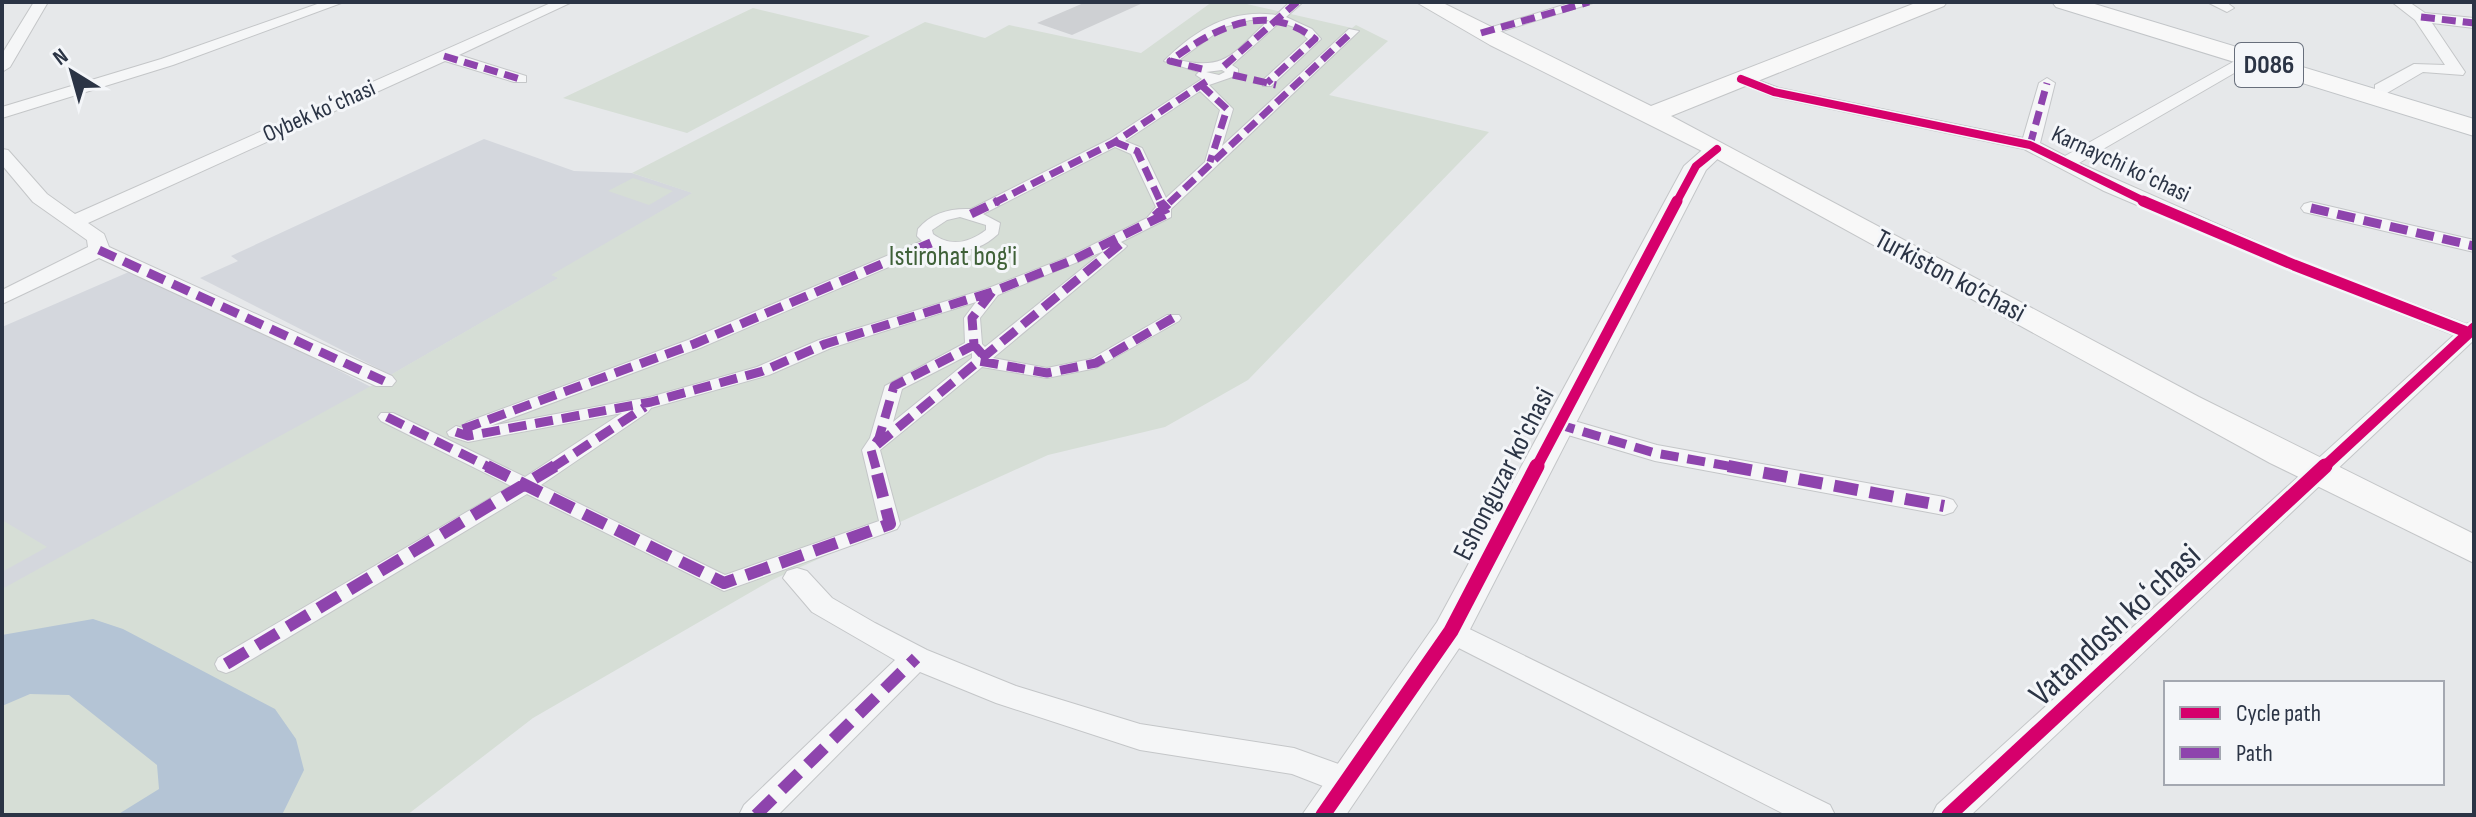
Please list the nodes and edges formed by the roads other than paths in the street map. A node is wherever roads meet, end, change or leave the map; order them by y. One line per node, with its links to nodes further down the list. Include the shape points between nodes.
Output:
1 (41, 2): 18 (street)
2 (337, 2): 28 (street)
3 (565, 2): 16 (street, Oybek koʻchasi)
4 (1297, 2): 12 (street)
5 (1426, 2): 15 (main road, Turkiston ko’chasi)
6 (1589, 2): 15 (street)
7 (1937, 2): 23 (main road)
8 (2064, 2): 17 (main road, D086)
9 (2091, 2): 27 (main road, D086)
10 (2399, 2): 11 (street)
11 (2421, 17): 13 (street); 20 (street)
12 (1279, 19): 19 (street); 21 (street, via 1227,21 1170,61); 24 (street, via 1309,31 1315,39)
13 (2474, 23)
14 (1353, 31): 26 (street)
15 (1481, 33): 29 (main road, Turkiston ko’chasi)
16 (444, 56): 22 (street); 41 (street, Oybek koʻchasi)
17 (2249, 58): 31 (main road, D086); 36 (street, Karnaychi koʻchasi)
18 (2, 67)
19 (1228, 70): 21 (street); 24 (street)
20 (2466, 74): 27 (street, via 2420,67)
21 (1205, 78): 32 (street); 37 (street, via 1227,109)
22 (520, 79)
23 (1741, 79): 29 (main road); 33 (street, Karnaychi koʻchasi, via 1774,92)
24 (1267, 83): 26 (street)
25 (2047, 83): 33 (street)
26 (1292, 88): 37 (street)
27 (2381, 89): 30 (main road, D086)
28 (2, 113)
29 (1651, 115): 34 (main road, Turkiston ko’chasi)
30 (2474, 118)
31 (2474, 128)
32 (1115, 142): 39 (street); 40 (street, via 1137,151)
33 (2030, 145): 36 (street, Karnaychi koʻchasi)
34 (1717, 149): 53 (street, Eshonguzar ko'chasi, via 1696,166); 57 (main road, Turkiston ko’chasi)
35 (2, 154): 41 (street, via 40,198)
36 (2066, 163): 48 (street, Karnaychi koʻchasi, via 2294,265)
37 (1208, 167): 40 (street)
38 (2311, 208): 43 (street)
39 (971, 214): 42 (street, via 932,221 925,229); 42 (street, via 993,223 986,238 959,247)
40 (1162, 214): 45 (street, via 1073,260); 49 (street)
41 (73, 222): 44 (street, via 97,238)
42 (931, 243): 54 (street, via 694,344)
43 (2474, 246)
44 (99, 250): 46 (street); 50 (street)
45 (992, 292): 49 (street, via 972,318); 51 (street, via 825,344 763,371)
46 (2, 298)
47 (1173, 318): 49 (street, via 1096,363 1047,373)
48 (2471, 330): 57 (street, Vatandosh koʻchasi)
49 (977, 353): 56 (street); 56 (street, via 894,386)
50 (384, 381)
51 (651, 402): 54 (street, via 468,436); 58 (street)
52 (387, 417): 55 (street)
53 (1557, 424): 59 (street, via 1655,453); 62 (street, Eshonguzar ko'chasi)
54 (456, 432): 55 (street)
55 (433, 440): 58 (street)
56 (871, 450): 58 (street, via 890,524 724,583)
57 (2327, 467): 60 (main road, Turkiston ko’chasi); 69 (street, Vatandosh koʻchasi)
58 (525, 486): 64 (street)
59 (1944, 506)
60 (2474, 550)
61 (797, 578): 63 (street, via 822,605)
62 (1451, 631): 65 (street, Eshonguzar ko'chasi); 68 (street)
63 (916, 658): 65 (street, via 1093,724 1140,737 1294,761); 66 (street)
64 (226, 664)
65 (1346, 781): 67 (street, Eshonguzar ko'chasi)
66 (756, 815)
67 (1323, 815)
68 (1818, 815)
69 (1949, 815)

